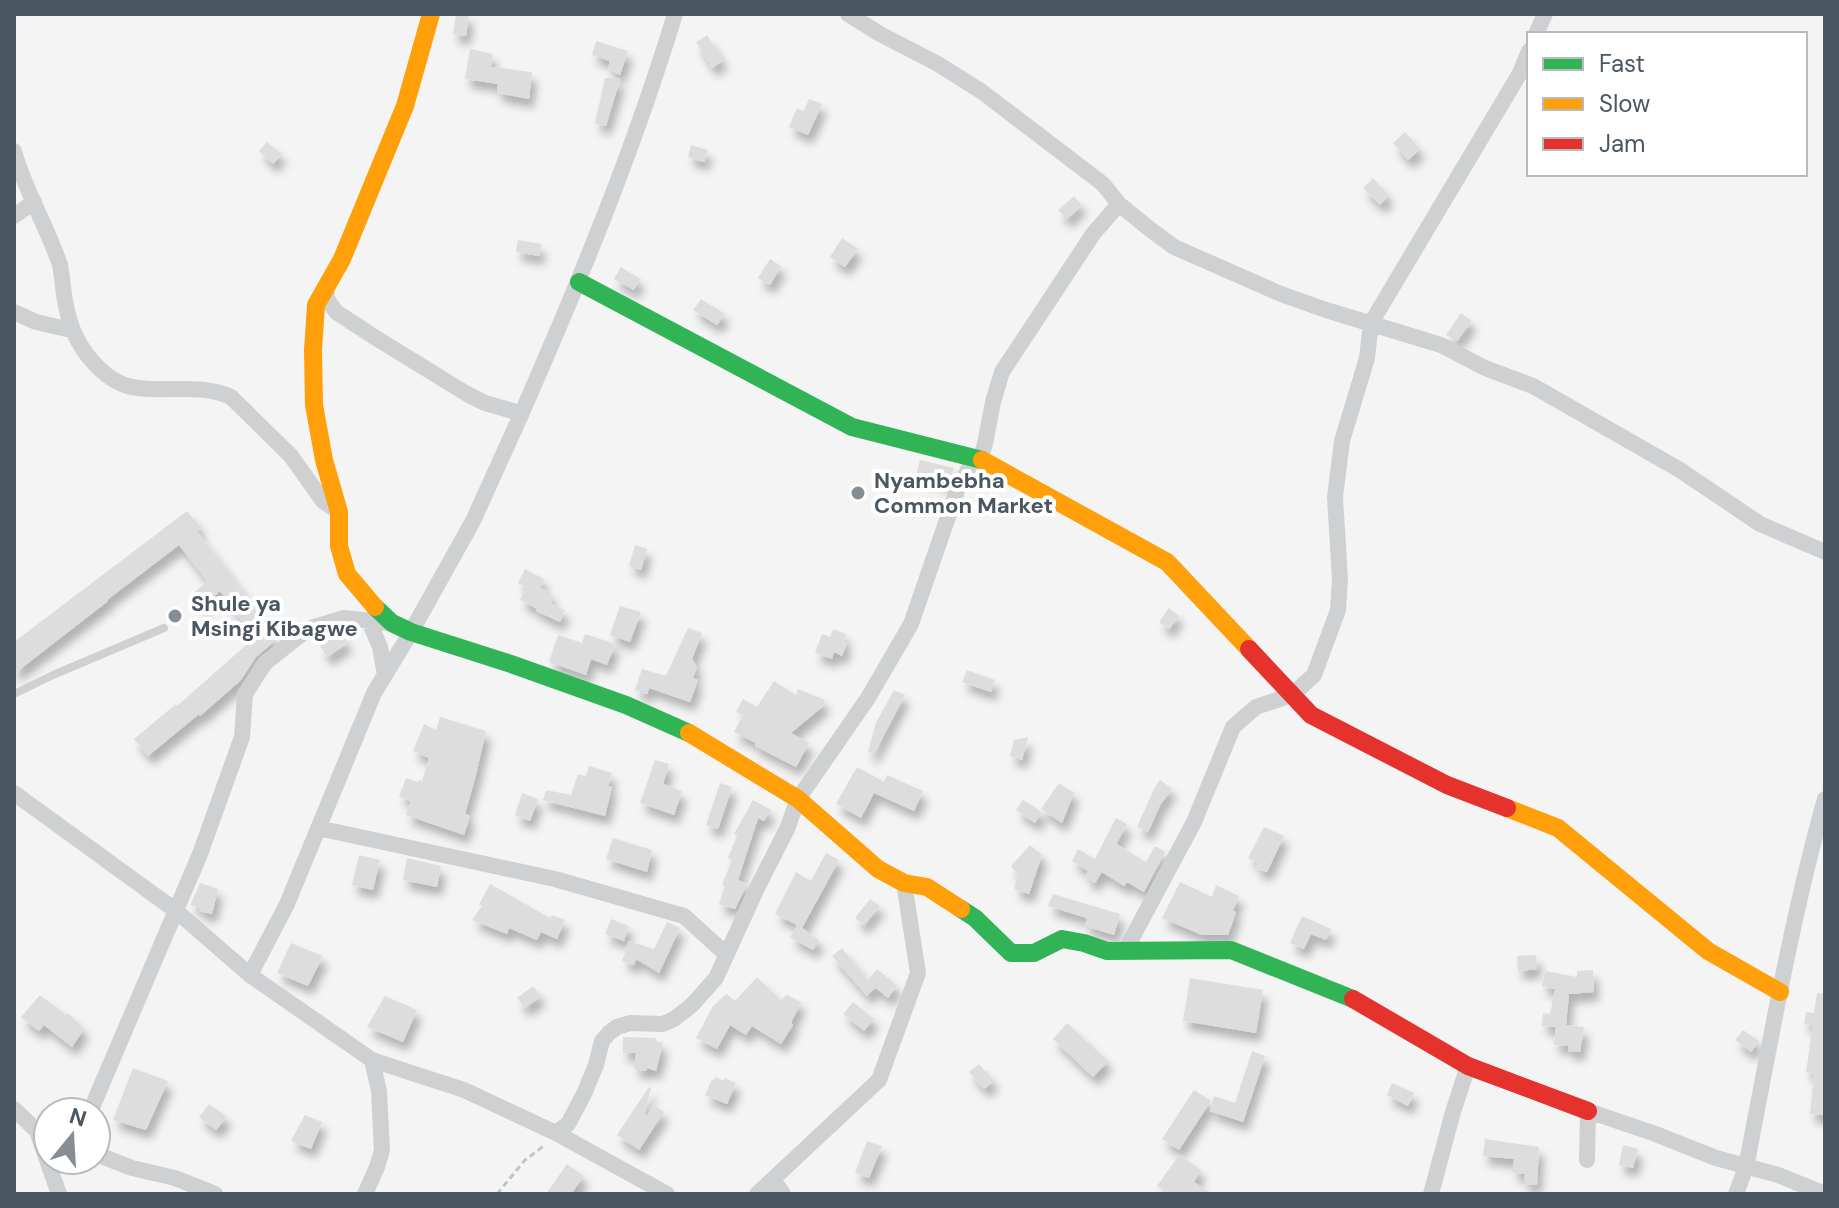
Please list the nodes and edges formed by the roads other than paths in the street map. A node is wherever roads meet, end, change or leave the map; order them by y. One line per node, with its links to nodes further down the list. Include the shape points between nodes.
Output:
1 (431, 14): 10 (street, via 405,106)
2 (675, 14): 9 (street)
3 (848, 14): 7 (street, via 981,91 1103,184)
4 (1527, 56): 12 (street)
5 (14, 151): 6 (street)
6 (34, 202): 8 (street); 13 (street, via 60,267)
7 (1119, 204): 12 (street, via 1174,247 1281,294); 15 (street, via 1093,234 1002,372)
8 (14, 216)
9 (579, 282): 14 (street); 15 (street, via 852,427)
10 (326, 288): 14 (street, via 336,312 467,394); 16 (street, via 316,305 314,405)
11 (14, 312): 13 (street)
12 (1371, 323): 17 (street, via 1441,345 1533,386 1680,470 1760,524); 24 (street, via 1367,358 1342,441 1335,497 1338,610 1314,675)
13 (71, 330): 16 (street, via 104,374 122,384 231,397 291,456 323,501)
14 (520, 417): 21 (street, via 473,521)
15 (980, 459): 24 (street, via 1167,562); 26 (street, via 958,488 911,624 868,698)
16 (339, 512): 19 (street, via 339,546 347,574)
17 (1825, 552)
18 (369, 621): 19 (street); 22 (street); 30 (street, via 344,618 308,629 265,663 245,694 242,737)
19 (392, 623): 21 (street)
20 (164, 628): 23 (lane)
21 (411, 632): 22 (street); 26 (street, via 626,705 683,730)
22 (385, 675): 28 (street)
23 (14, 694)
24 (1292, 695): 31 (street, via 1256,707 1233,727 1194,822); 34 (street, via 1311,715 1447,785 1558,828 1708,951)
25 (14, 793): 30 (street)
26 (798, 799): 29 (street, via 878,869); 32 (street)
27 (1825, 799): 34 (street)
28 (318, 828): 32 (street, via 555,879 684,916); 33 (street)
29 (904, 883): 31 (street, via 927,887 953,903 1011,953 1034,953 1062,939); 45 (street, via 918,973 879,1080)
30 (175, 910): 33 (street); 37 (street)
31 (1125, 951): 36 (street, via 1231,950 1352,998)
32 (727, 955): 41 (street, via 716,978 674,1019 630,1023 609,1033 568,1124)
33 (250, 975): 35 (street)
34 (1780, 992): 44 (street)
35 (372, 1060): 41 (street, via 464,1090); 47 (street, via 382,1150)
36 (1468, 1066): 39 (street); 51 (street)
37 (97, 1096)
38 (14, 1109): 40 (street)
39 (1588, 1111): 43 (street); 44 (street)
40 (32, 1124)
41 (556, 1133): 48 (street)
42 (112, 1160): 46 (street)
43 (1587, 1160)
44 (1746, 1167): 52 (street); 53 (street)
45 (773, 1179): 49 (street); 50 (street)
46 (215, 1194)
47 (365, 1194)
48 (667, 1194)
49 (757, 1194)
50 (783, 1194)
51 (1431, 1194)
52 (1736, 1194)
53 (1825, 1194)

